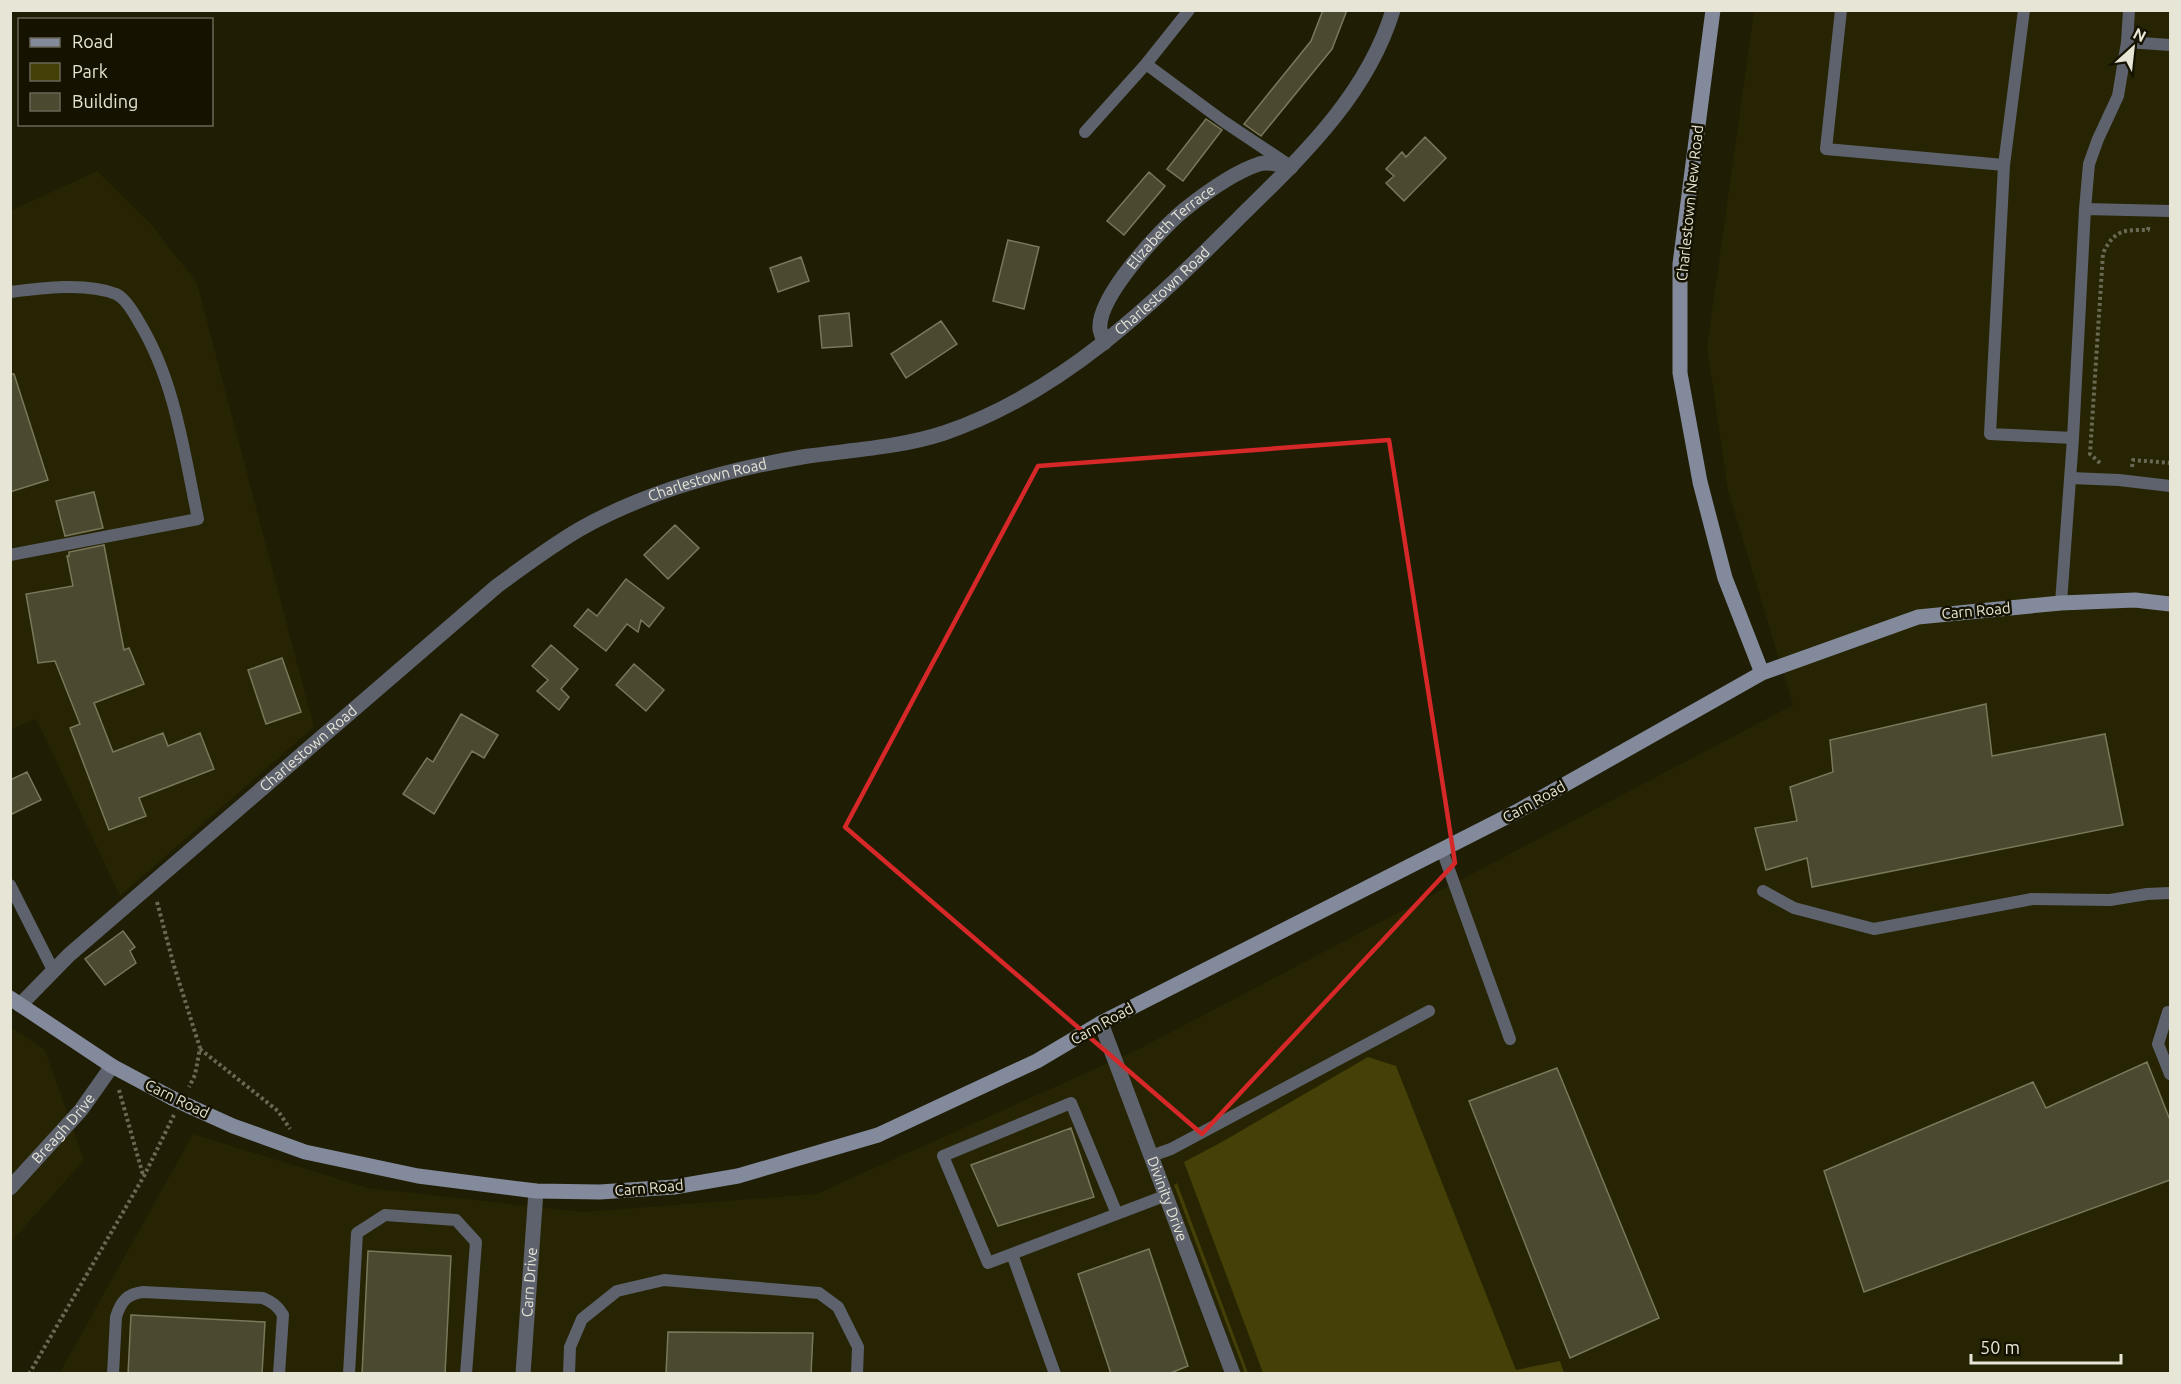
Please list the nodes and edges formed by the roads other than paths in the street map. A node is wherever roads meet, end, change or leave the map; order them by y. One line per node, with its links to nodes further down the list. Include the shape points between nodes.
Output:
1 (1189, 10): 9 (lane)
2 (1393, 10): 12 (street, Charlestown Road, via 1382,43 1359,84)
3 (1713, 10): 23 (main road, Charlestown New Road, via 1680,264 1680,373 1700,482 1725,578)
4 (1841, 10): 11 (lane, via 1826,149)
5 (2024, 10): 11 (lane)
6 (2129, 10): 7 (lane)
7 (2127, 42): 8 (lane); 13 (lane, via 2118,96 2089,164)
8 (2170, 45)
9 (1146, 64): 10 (lane); 12 (lane)
10 (1085, 132)
11 (2004, 165): 17 (lane, via 1990,434)
12 (1291, 167): 16 (street, Charlestown Road, via 1145,310); 16 (street, Elizabeth Terrace, via 1260,164 1184,210 1148,245 1112,293 1100,328)
13 (2085, 209): 14 (lane); 17 (lane)
14 (2170, 211)
15 (10, 292): 20 (lane, via 55,287 99,290 118,295 133,311 165,375 198,519)
16 (1104, 343): 28 (street, Charlestown Road, via 1054,378 970,423 942,433 909,442 802,457 704,480 653,495 581,529 497,586)
17 (2073, 438): 18 (lane)
18 (2071, 478): 19 (lane); 21 (lane)
19 (2170, 486)
20 (10, 555)
21 (2061, 603): 22 (main road, Carn Road, via 2135,600); 23 (main road, Carn Road, via 1918,617)
22 (2170, 604)
23 (1762, 673): 24 (main road, Carn Road)
24 (1442, 850): 32 (main road, Carn Road); 33 (lane)
25 (10, 885): 28 (lane)
26 (1763, 891): 27 (lane, via 1794,908 1874,929 2032,899 2110,900)
27 (2170, 893)
28 (54, 970): 29 (street, Charlestown Road)
29 (15, 1002): 34 (main road, Carn Road)
30 (1429, 1011): 36 (lane, via 1171,1149)
31 (2170, 1012): 35 (lane, via 2158,1044)
32 (1101, 1023): 36 (street, Divinity Drive); 38 (main road, Carn Road, via 1037,1061 878,1135 792,1161 738,1176 674,1187)
33 (1509, 1039)
34 (112, 1066): 37 (street, Breagh Drive, via 81,1110); 38 (main road, Carn Road, via 233,1126 305,1152 418,1176)
35 (2170, 1074)
36 (1151, 1156): 39 (street, Divinity Drive)
37 (10, 1188)
38 (536, 1191): 46 (street, Carn Drive)
39 (1167, 1195): 40 (lane); 50 (street, Divinity Drive)
40 (1117, 1214): 41 (lane); 41 (lane, via 1071,1103 943,1156 988,1263)
41 (1011, 1254): 49 (lane)
42 (113, 1374): 43 (lane, via 119,1308 132,1294 143,1292 271,1301 283,1315)
43 (279, 1374)
44 (349, 1374): 45 (lane, via 357,1233 385,1215 456,1220 476,1242)
45 (465, 1374)
46 (523, 1374)
47 (569, 1374): 48 (lane, via 570,1347 582,1319 617,1291 664,1280 819,1293 837,1307 858,1347)
48 (857, 1374)
49 (1055, 1374)
50 (1233, 1374)

